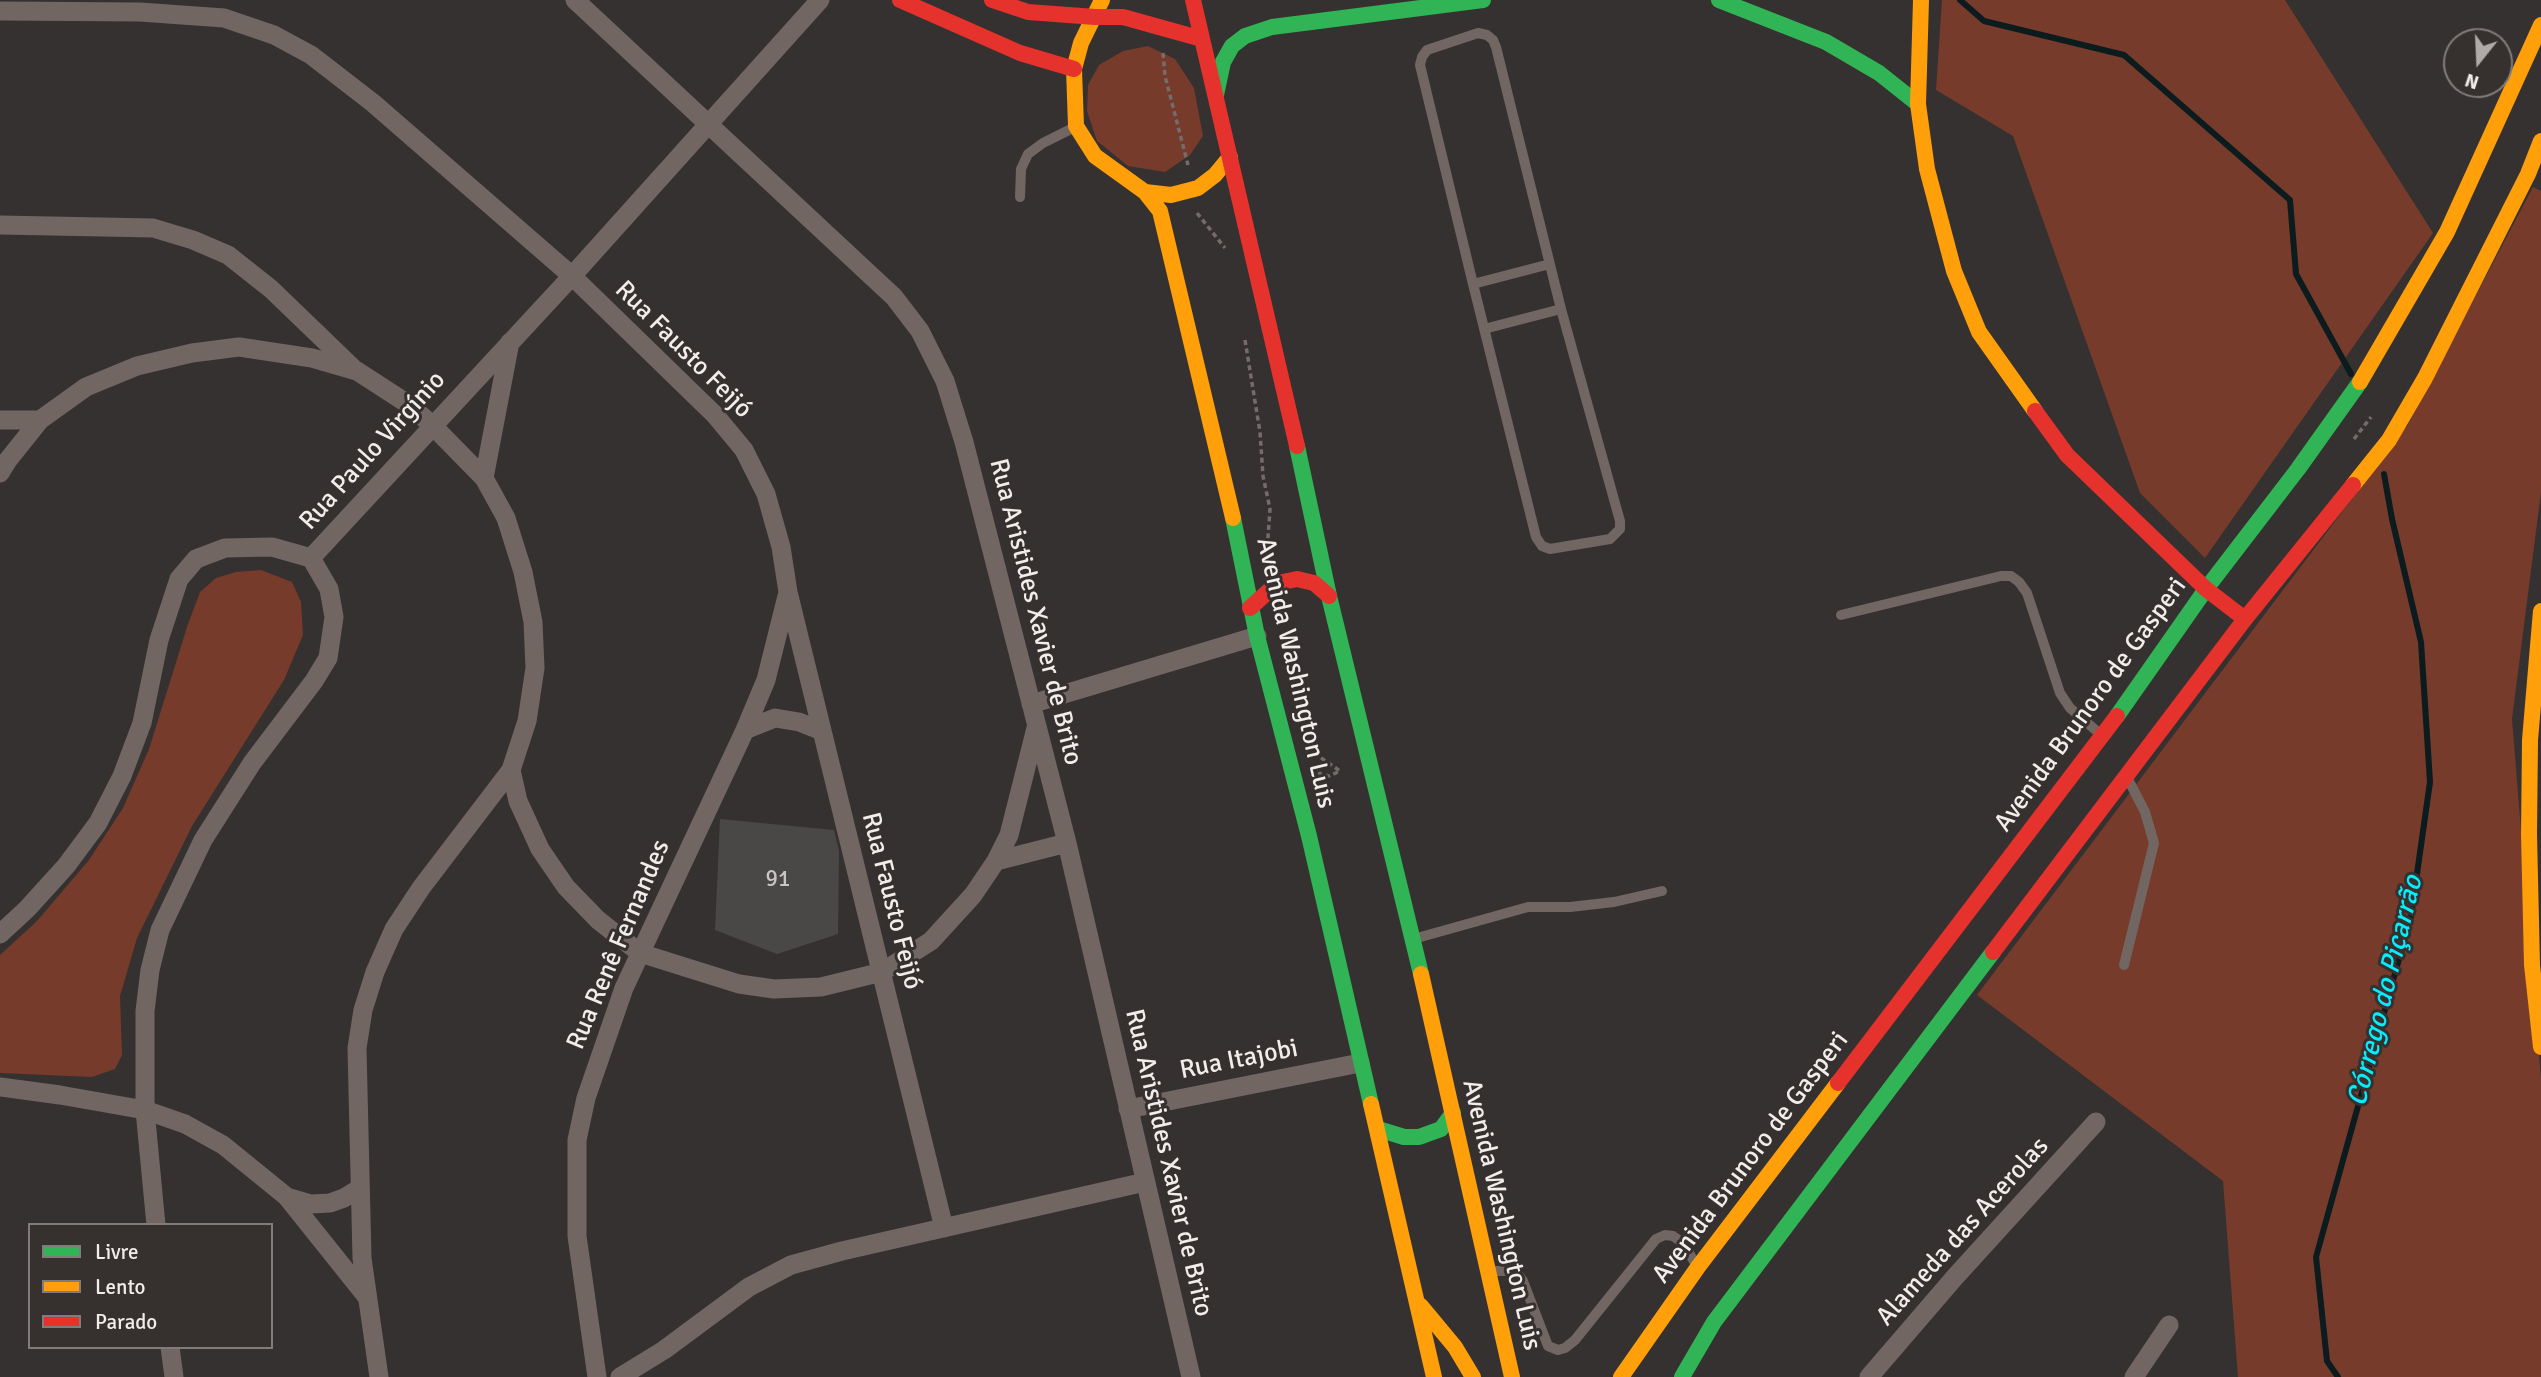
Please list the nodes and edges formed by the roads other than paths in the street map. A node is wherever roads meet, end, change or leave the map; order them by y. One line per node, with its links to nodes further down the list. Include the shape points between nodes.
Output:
1 (575, 0): 20 (street, Rua Aristides Xavier de Brito)
2 (820, 0): 20 (street, Rua Paulo Virgínio)
3 (900, 0): 17 (main road, via 1020,53)
4 (992, 0): 14 (main road, via 1028,12)
5 (1102, 0): 14 (main road)
6 (1193, 0): 16 (main road, Avenida Washington Luis)
7 (1483, 0): 12 (main road)
8 (1718, 0): 19 (main road, via 1826,42 1879,73)
9 (1921, 0): 19 (main road)
10 (1124, 2): 14 (main road)
11 (1349, 2): 12 (main road)
12 (1402, 10): 18 (main road, via 1272,27 1245,36 1223,62)
13 (0, 11): 30 (street, Rua Fausto Feijó, via 141,12 224,19 274,35 311,55 373,103)
14 (1095, 17): 16 (main road, via 1123,17); 17 (main road)
15 (2541, 25): 22 (main road, Avenida Brunoro de Gasperi)
16 (1202, 39): 18 (main road, Avenida Washington Luis)
17 (1074, 69): 21 (main road)
18 (1216, 97): 24 (main road, Avenida Washington Luis)
19 (1918, 104): 42 (main road, via 1927,169 1954,271 1979,332 2067,455)
20 (708, 123): 30 (street, Rua Paulo Virgínio); 51 (street, Rua Aristides Xavier de Brito, via 894,297 920,331 945,381 964,442)
21 (1076, 126): 26 (main road, Avenida Washington Luis, via 1095,156); 27 (lane, via 1028,154 1021,169)
22 (2496, 126): 25 (main road); 42 (main road, Avenida Brunoro de Gasperi, via 2447,232 2358,386)
23 (2541, 141): 25 (main road)
24 (1230, 157): 26 (main road, via 1198,188 1171,195); 44 (main road, Avenida Washington Luis)
25 (2534, 177): 48 (main road, via 2389,440)
26 (1146, 192): 45 (main road, Avenida Washington Luis, via 1160,211 1167,234)
27 (1020, 197)
28 (0, 225): 35 (street, via 153,228 193,240 228,255 271,289)
29 (1550, 264): 31 (lane); 31 (lane, via 1496,47 1487,34 1478,33 1427,50 1420,65); 32 (lane)
30 (572, 276): 34 (street, Rua Paulo Virgínio); 43 (street, Rua Fausto Feijó, via 715,415 744,450 766,494)
31 (1473, 284): 33 (lane)
32 (1561, 309): 33 (lane); 33 (lane, via 1620,521 1620,529 1610,539 1550,549 1536,537)
33 (1484, 329)
34 (510, 341): 38 (street, Rua Paulo Virgínio); 40 (street)
35 (357, 371): 37 (street, via 312,358 239,347 192,353 137,366 86,387); 38 (street)
36 (0, 420): 37 (street)
37 (40, 420): 39 (street)
38 (432, 425): 40 (street); 41 (street, Rua Paulo Virgínio)
39 (0, 473)
40 (484, 478): 57 (street, via 506,518 533,622 536,668 527,721)
41 (311, 558): 62 (street, via 272,547 225,548 196,559 179,579 159,640 142,723 122,776 98,823 66,866); 71 (street, Rua Paulo Virgínio, via 329,589 334,617 328,658 203,840 160,930 145,1011)
42 (2206, 589): 48 (main road); 55 (main road, Avenida Brunoro de Gasperi)
43 (788, 592): 53 (street, Rua Renê Fernandes, via 766,680); 54 (street, Rua Fausto Feijó)
44 (1329, 596): 45 (main road, via 1314,583 1297,579 1272,588); 63 (main road, Avenida Washington Luis)
45 (1250, 608): 49 (main road, Avenida Washington Luis)
46 (2541, 611): 50 (main road)
47 (1841, 615): 55 (lane, via 2011,576 2027,593 2060,692 2070,708)
48 (2245, 619): 58 (main road)
49 (1257, 636): 51 (street); 68 (main road, Avenida Washington Luis, via 1309,836)
50 (2539, 638): 56 (main road)
51 (1031, 704): 52 (street, Rua Aristides Xavier de Brito)
52 (1037, 725): 59 (street, Rua Aristides Xavier de Brito); 60 (street, via 1009,835)
53 (746, 730): 54 (street, via 775,718); 64 (street, Rua Renê Fernandes)
54 (822, 731): 66 (street, Rua Fausto Feijó)
55 (2102, 736): 80 (main road, Avenida Brunoro de Gasperi)
56 (2535, 747): 67 (main road, via 2532,965)
57 (511, 770): 64 (street, via 518,801 540,849 566,887); 76 (street, via 421,888 394,929 375,972 358,1048)
58 (2126, 775): 65 (lane, via 2146,812 2154,843); 95 (main road, via 1714,1321)
59 (1067, 844): 60 (street); 70 (street, Rua Aristides Xavier de Brito)
60 (996, 861): 66 (street, via 973,895 932,940)
61 (1662, 891): 63 (lane, via 1614,902 1528,907)
62 (0, 934)
63 (1413, 939): 72 (main road, Avenida Washington Luis)
64 (639, 953): 66 (street, via 739,984 774,989 821,987); 88 (street, Rua Renê Fernandes, via 601,1049 577,1140 576,1236)
65 (2124, 965)
66 (882, 972): 79 (street, Rua Fausto Feijó)
67 (2541, 1047)
68 (1360, 1063): 70 (street, Rua Itajobi); 74 (main road, Avenida Washington Luis)
69 (0, 1087): 71 (street)
70 (1128, 1109): 75 (street, Rua Aristides Xavier de Brito)
71 (145, 1110): 77 (street, via 185,1124 223,1145); 78 (street, Rua Paulo Virgínio)
72 (1454, 1113): 74 (main road, via 1441,1129 1419,1137 1404,1138); 81 (main road, Avenida Washington Luis)
73 (2096, 1122): 96 (street, Alameda das Acerolas)
74 (1378, 1129): 83 (main road, Avenida Washington Luis)
75 (1144, 1182): 79 (street); 90 (street, Rua Aristides Xavier de Brito)
76 (359, 1188): 77 (street, via 330,1203 312,1204); 82 (street)
77 (288, 1197): 82 (street)
78 (156, 1223)
79 (944, 1228): 89 (street, via 791,1265 749,1287)
80 (1698, 1267): 81 (lane, via 1683,1243 1665,1235 1656,1239 1575,1340 1558,1350 1548,1346 1517,1273); 94 (main road, Avenida Brunoro de Gasperi)
81 (1489, 1271): 93 (main road, Avenida Washington Luis)
82 (368, 1299): 87 (street)
83 (1418, 1303): 91 (main road); 92 (main road, Avenida Washington Luis)
84 (2169, 1325): 97 (street)
85 (170, 1349): 86 (street)
86 (174, 1377)
87 (379, 1377)
88 (597, 1377)
89 (620, 1377)
90 (1191, 1377)
91 (1434, 1377)
92 (1473, 1377)
93 (1512, 1377)
94 (1620, 1377)
95 (1682, 1377)
96 (1869, 1377)
97 (2134, 1377)

